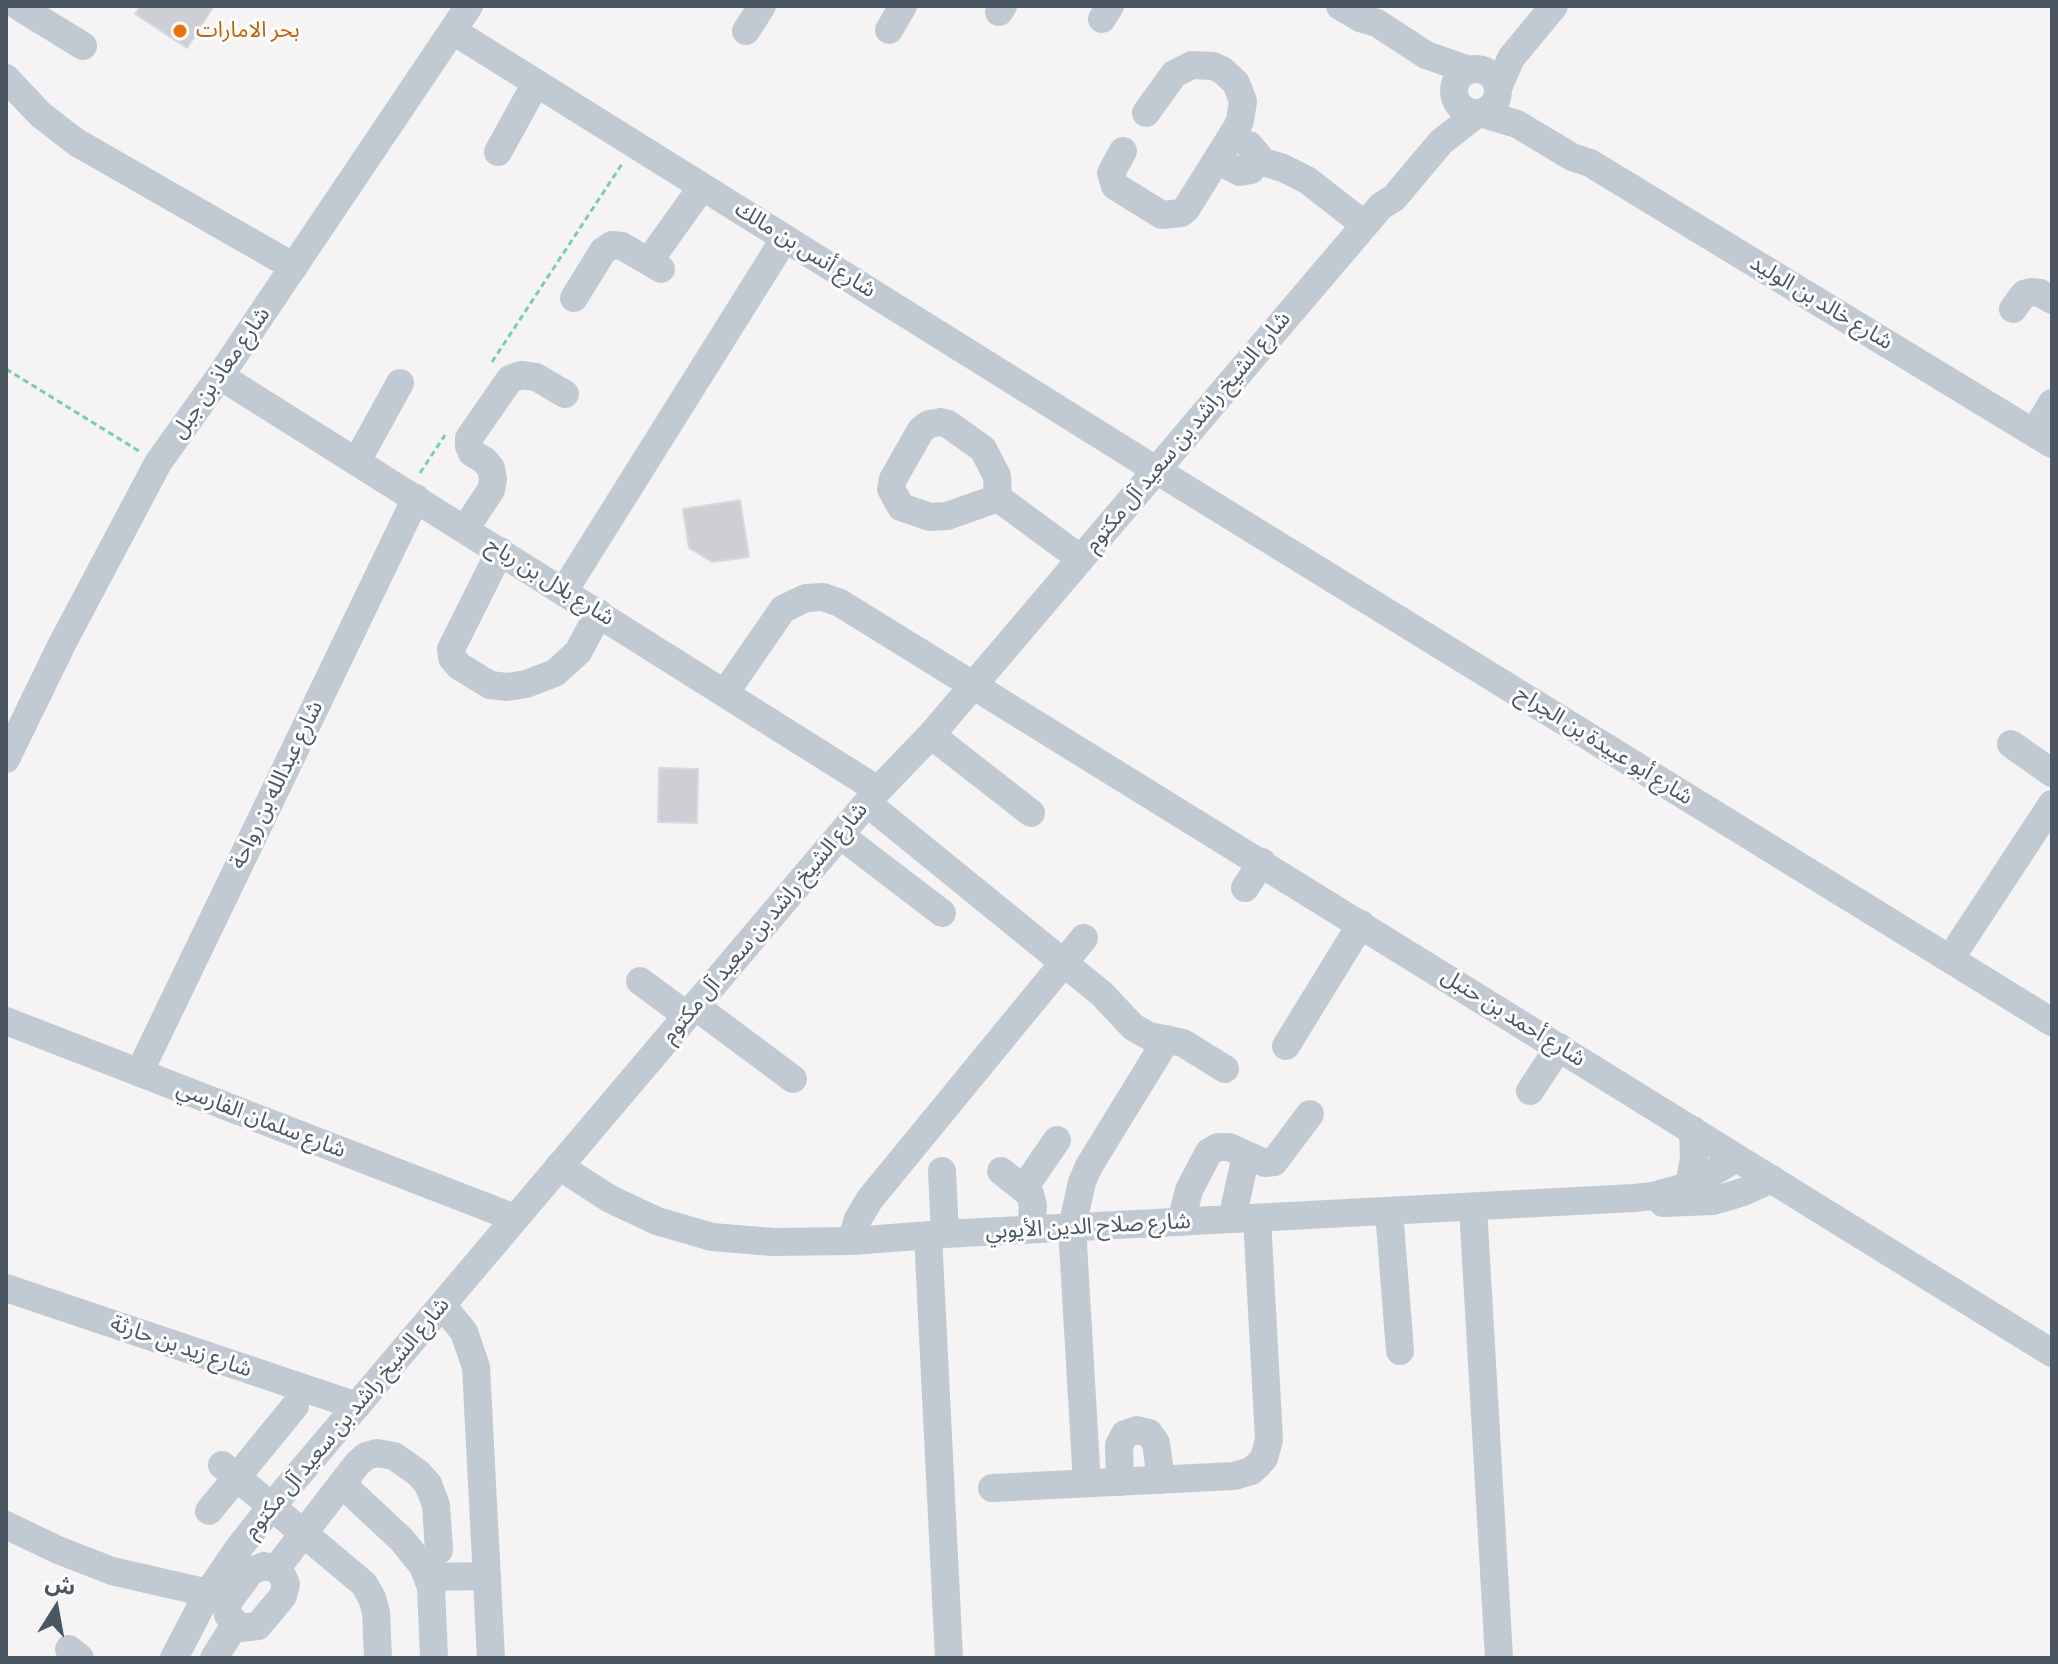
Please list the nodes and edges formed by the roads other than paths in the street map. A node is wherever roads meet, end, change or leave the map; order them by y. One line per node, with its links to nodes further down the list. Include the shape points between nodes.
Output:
1 (18, 6): 9 (street)
2 (469, 6): 7 (street, شارع معاذ بن جبل)
3 (762, 6): 8 (street)
4 (1540, 6): 11 (street, شارع الشيخ راشد بن سعيد آل مكتوم)
5 (1554, 6): 13 (street, via 1511,58)
6 (1350, 12): 11 (street, via 1440,61)
7 (453, 31): 12 (street, شارع أنس بن مالك); 25 (street, شارع معاذ بن جبل)
8 (746, 31)
9 (83, 46)
10 (6, 78): 25 (street, via 76,142)
11 (1463, 81): 13 (street, via 1490,74); 15 (street, via 1462,108); 23 (street, شارع الشيخ راشد بن سعيد آل مكتوم, via 1439,126 1387,190)
12 (536, 83): 18 (street); 22 (street, شارع أنس بن مالك)
13 (1498, 89): 15 (street, via 1495,102); 21 (street, شارع خالد بن الوليد, via 1524,114 1578,147)
14 (1146, 113): 16 (street, via 1174,74 1192,65 1213,66 1230,76 1240,92 1242,111)
15 (1479, 113): 21 (street, شارع خالد بن الوليد, via 1517,124); 23 (street, شارع الشيخ راشد بن سعيد آل مكتوم, via 1441,142)
16 (1233, 135): 19 (street); 20 (street, via 1253,148)
17 (1123, 151): 19 (street, via 1111,173 1112,183 1169,216 1186,209)
18 (498, 152)
19 (1217, 160): 20 (street, via 1240,172 1251,170)
20 (1257, 160): 23 (street, via 1283,168)
21 (1590, 163): 33 (street, شارع خالد بن الوليد)
22 (702, 187): 24 (street, شارع أنس بن مالك); 26 (street, via 655,265 612,245)
23 (1373, 216): 35 (street, شارع الشيخ راشد بن سعيد آل مكتوم)
24 (785, 238): 35 (street, شارع أنس بن مالك); 41 (street)
25 (294, 267): 29 (street, شارع معاذ بن جبل)
26 (574, 298)
27 (2052, 300): 28 (street, via 2031,292)
28 (2013, 309)
29 (220, 376): 34 (street, شارع بلال بن رباح); 47 (street, شارع معاذ بن جبل, via 158,463)
30 (400, 383): 34 (street)
31 (565, 394): 38 (street, via 536,377 510,379 469,438 472,453 491,468 493,479)
32 (2052, 403): 33 (street)
33 (2043, 438)
34 (357, 461): 36 (street, شارع بلال بن رباح)
35 (1156, 470): 40 (street, شارع الشيخ راشد بن سعيد آل مكتوم); 58 (street, شارع أبو عبيدة بن الجراح)
36 (411, 495): 38 (street, شارع بلال بن رباح); 68 (street, شارع عبدالله بن رواحة)
37 (998, 498): 40 (street)
38 (465, 529): 39 (street, شارع بلال بن رباح)
39 (500, 551): 41 (street, شارع بلال بن رباح); 42 (street, via 451,649 452,658 469,672 490,685 507,687 555,673 578,652)
40 (1081, 559): 43 (street, شارع الشيخ راشد بن سعيد آل مكتوم)
41 (564, 591): 42 (street, شارع بلال بن رباح)
42 (599, 613): 44 (street, شارع بلال بن رباح)
43 (974, 685): 44 (street, شارع أحمد بن حنبل, via 840,603 815,597 798,600 777,615); 45 (street, شارع الشيخ راشد بن سعيد آل مكتوم); 53 (street, شارع أحمد بن حنبل)
44 (725, 693): 49 (street, شارع بلال بن رباح)
45 (931, 735): 49 (street, شارع الشيخ راشد بن سعيد آل مكتوم); 51 (street)
46 (2011, 744): 48 (street)
47 (6, 759)
48 (2052, 773)
49 (873, 796): 52 (street, شارع الشيخ راشد بن سعيد آل مكتوم); 59 (street, شارع بلال بن رباح)
50 (2052, 804): 58 (street)
51 (1031, 813)
52 (840, 835): 55 (street); 61 (street, شارع الشيخ راشد بن سعيد آل مكتوم)
53 (1262, 862): 54 (street); 56 (street, شارع أحمد بن حنبل)
54 (1245, 888)
55 (942, 913)
56 (1361, 924): 65 (street); 66 (street, شارع أحمد بن حنبل)
57 (1084, 938): 59 (street)
58 (1950, 959): 63 (street, شارع أبو عبيدة بن الجراح)
59 (1063, 964): 64 (street, شارع بلال بن رباح, via 1133,1027); 92 (street, via 870,1199)
60 (640, 981): 61 (street)
61 (690, 1011): 69 (street); 76 (street, شارع الشيخ راشد بن سعيد آل مكتوم)
62 (6, 1021): 68 (street, شارع سلمان الفارسي)
63 (2052, 1022)
64 (1167, 1039): 67 (street, شارع بلال بن رباح); 82 (street, via 1089,1166)
65 (1286, 1046)
66 (1559, 1047): 70 (street); 72 (street, شارع أحمد بن حنبل)
67 (1225, 1069)
68 (139, 1073): 86 (street, شارع سلمان الفارسي)
69 (793, 1079)
70 (1530, 1091)
71 (1310, 1114): 74 (street, via 1274,1162)
72 (1693, 1130): 75 (street, شارع أحمد بن حنبل); 81 (street)
73 (1057, 1140): 79 (street)
74 (1246, 1155): 87 (street); 88 (street, via 1224,1146 1209,1152 1189,1190)
75 (1737, 1158): 80 (street, شارع أحمد بن حنبل); 81 (street, شارع صلاح الدين الأيوبي)
76 (559, 1166): 86 (street, شارع الشيخ راشد بن سعيد آل مكتوم); 92 (street, شارع صلاح الدين الأيوبي, via 622,1206 682,1230 742,1241)
77 (942, 1171): 91 (street)
78 (1001, 1171): 79 (street)
79 (1031, 1178): 82 (street); 90 (street)
80 (1772, 1179): 83 (street, شارع صلاح الدين الأيوبي, via 1713,1201); 96 (street, شارع أحمد بن حنبل)
81 (1689, 1186): 83 (street, شارع صلاح الدين الأيوبي)
82 (1080, 1191): 89 (street)
83 (1634, 1198): 84 (street, شارع صلاح الدين الأيوبي)
84 (1473, 1207): 85 (street, شارع صلاح الدين الأيوبي); 121 (street)
85 (1389, 1211): 87 (street, شارع صلاح الدين الأيوبي); 95 (street)
86 (515, 1218): 94 (street, شارع الشيخ راشد بن سعيد آل مكتوم)
87 (1244, 1218): 88 (street, شارع صلاح الدين الأيوبي); 100 (street, via 1268,1449 1243,1475)
88 (1181, 1222): 89 (street, شارع صلاح الدين الأيوبي)
89 (1072, 1227): 90 (street, شارع صلاح الدين الأيوبي); 102 (street)
90 (1031, 1229): 91 (street, شارع صلاح الدين الأيوبي)
91 (937, 1234): 92 (street, شارع صلاح الدين الأيوبي); 120 (street)
92 (851, 1241)
93 (6, 1288): 98 (street, شارع زيد بن حارثة)
94 (442, 1305): 98 (street, شارع الشيخ راشد بن سعيد آل مكتوم); 111 (street, via 464,1332 476,1367)
95 (1400, 1351)
96 (2052, 1353)
97 (295, 1406): 99 (street)
98 (357, 1406): 105 (street, شارع الشيخ راشد بن سعيد آل مكتوم)
99 (229, 1471): 105 (street); 106 (street)
100 (1161, 1480): 101 (street); 101 (street, via 1156,1443 1149,1433 1137,1430 1125,1434 1119,1445)
101 (1120, 1482): 102 (street)
102 (1087, 1483): 104 (street)
103 (342, 1484): 108 (street); 109 (street, via 366,1456 383,1453 399,1459 432,1491); 112 (street, via 410,1548)
104 (992, 1488)
105 (271, 1507): 108 (street); 113 (street, شارع الشيخ راشد بن سعيد آل مكتوم)
106 (209, 1511)
107 (6, 1525): 113 (street, via 112,1571)
108 (304, 1533): 110 (street); 117 (street, via 368,1591 376,1612)
109 (439, 1550)
110 (276, 1569): 114 (street, via 257,1567 230,1597 228,1615); 114 (street, via 284,1578 283,1596 258,1626)
111 (487, 1576): 112 (street); 119 (street)
112 (427, 1577): 118 (street)
113 (208, 1593): 115 (street, شارع الشيخ راشد بن سعيد آل مكتوم)
114 (235, 1625): 116 (street)
115 (174, 1658)
116 (214, 1658)
117 (378, 1658)
118 (434, 1658)
119 (491, 1658)
120 (949, 1658)
121 (1499, 1658)

